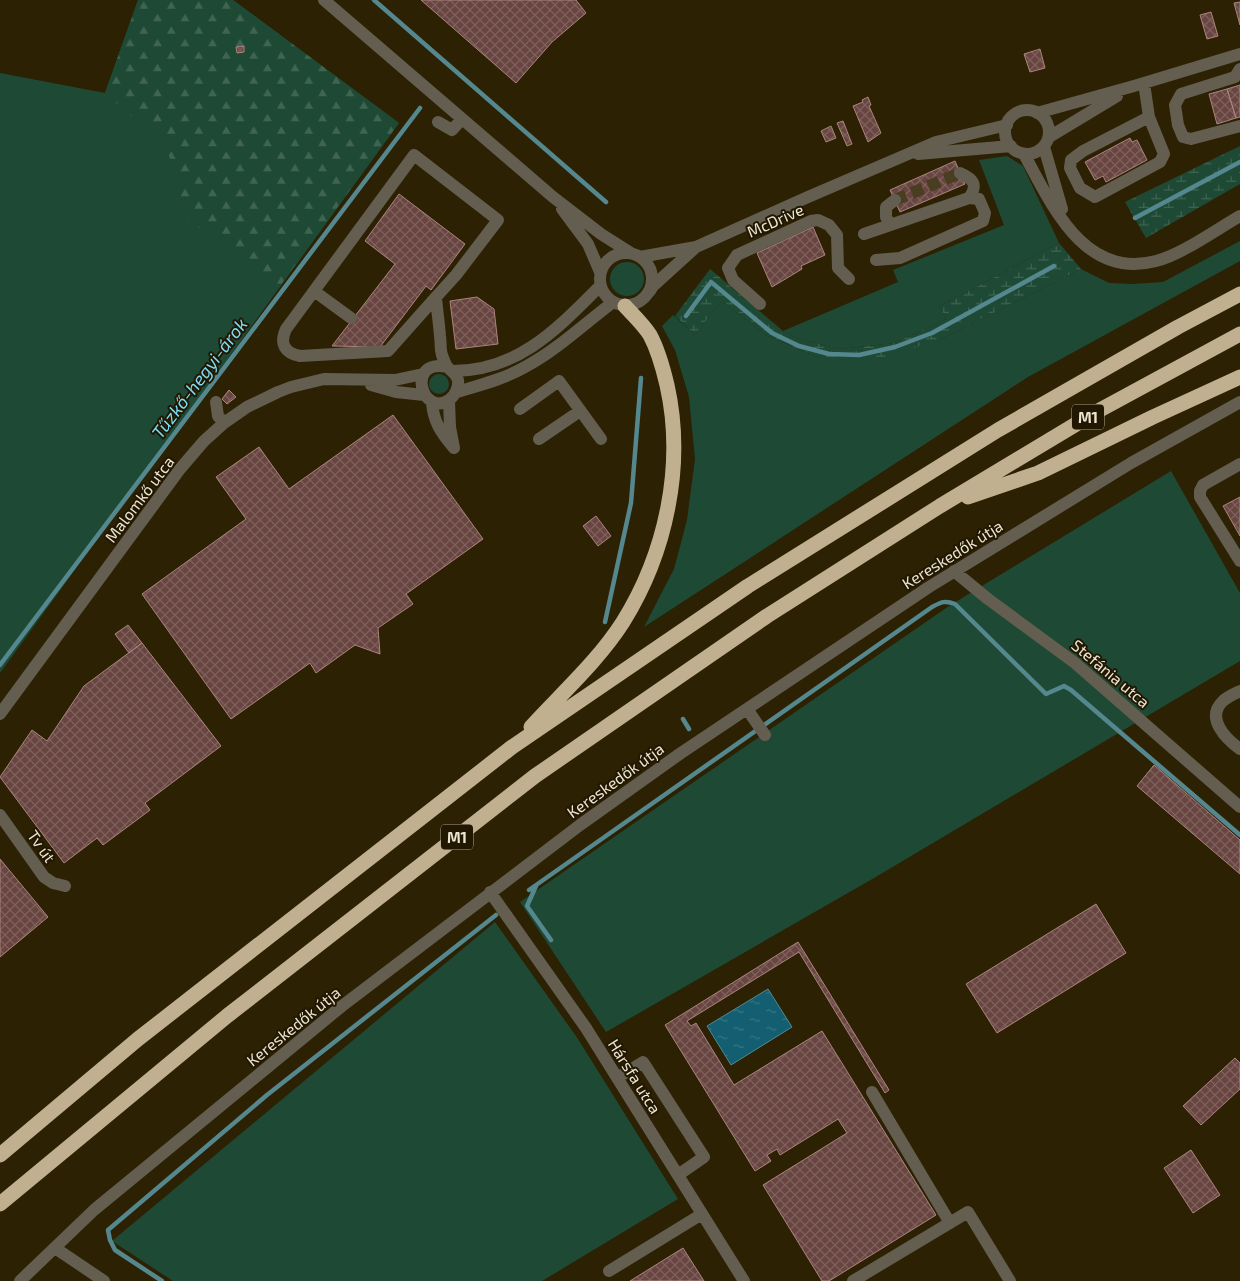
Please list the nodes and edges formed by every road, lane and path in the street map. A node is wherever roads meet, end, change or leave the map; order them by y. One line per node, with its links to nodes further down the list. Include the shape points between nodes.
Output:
1 (324, 0): 6 (street)
2 (1239, 61): 3 (street); 9 (street, via 1235,78 1181,94 1175,105 1183,137 1191,139)
3 (1139, 85): 4 (street); 5 (street); 10 (street)
4 (1037, 113): 8 (street, via 1018,113); 10 (street, via 1047,123)
5 (1149, 117): 5 (street, via 1164,154 1160,162 1095,197 1080,188 1070,168 1071,160)
6 (462, 119): 7 (street, via 452,130); 15 (street)
7 (438, 122)
8 (1007, 125): 11 (street, via 1006,138); 13 (street, via 936,142)
9 (1240, 126)
10 (1046, 142): 12 (street, via 1031,154); 20 (street, via 1056,194)
11 (1011, 146): 12 (street); 13 (street)
12 (1024, 154): 20 (street)
13 (906, 155): 22 (street)
14 (960, 172): 16 (street, via 974,183)
15 (553, 197): 23 (street); 25 (street, via 588,244)
16 (969, 198): 19 (street); 24 (street, via 979,199 985,213 983,221 900,258)
17 (895, 200): 19 (street, via 886,208)
18 (1240, 216): 20 (street, via 1176,253 1157,261 1136,264 1102,257 1077,239)
19 (890, 225): 21 (street)
20 (1068, 228)
21 (864, 234)
22 (696, 247): 23 (street); 29 (street)
23 (635, 255): 25 (street, via 621,253 612,257); 29 (street, via 647,263 651,272)
24 (876, 260)
25 (600, 272): 27 (street)
26 (849, 279): 33 (street, McDrive, via 838,268 837,235 829,225 818,220 810,221 737,255 728,268 733,280)
27 (600, 286): 32 (street, via 604,296); 36 (street, via 550,334 528,350 482,368)
28 (314, 291): 31 (street, via 283,336 284,346 292,354 388,352); 31 (street, via 414,155 498,220); 34 (street)
29 (650, 291): 32 (street, via 640,302)
30 (1240, 294): 57 (highway, M1, via 998,430 748,586)
31 (436, 297): 36 (street)
32 (619, 304): 40 (street, via 525,367); 57 (highway, via 649,334 670,398 674,454 665,521 652,566 623,622 599,655)
33 (760, 304)
34 (351, 318)
35 (1240, 334): 50 (highway, M1, via 1098,411)
36 (445, 364): 37 (street, via 430,368); 40 (street, via 458,381)
37 (423, 374): 39 (street, Malomkő utca, via 395,380); 41 (street, via 420,385)
38 (1240, 377): 50 (highway, via 1038,474)
39 (356, 381): 41 (street, Malomkő utca); 46 (street, Malomkő utca, via 324,379 292,387 255,403)
40 (453, 396): 41 (street, via 441,403); 41 (street, via 450,427 454,448 441,433)
41 (428, 398)
42 (216, 402): 46 (street, via 218,416)
43 (1240, 402): 52 (street, Kereskedők útja, via 1131,463)
44 (520, 409): 45 (street, via 559,381)
45 (580, 410): 47 (street); 48 (street)
46 (224, 423): 55 (street, Malomkő utca, via 204,440 180,470)
47 (540, 439)
48 (600, 439)
49 (1240, 464): 51 (street, via 1203,485 1200,497)
50 (940, 506): 67 (highway, M1, via 767,616 535,776 227,1016)
51 (1240, 561)
52 (954, 571): 54 (street, Kereskedők útja); 59 (street, Stefánia utca, via 1075,662)
53 (1240, 691): 58 (street, via 1224,700 1216,713 1217,726)
54 (747, 709): 56 (street); 62 (street, Kereskedők útja)
55 (0, 714)
56 (765, 734)
57 (512, 747): 65 (highway, M1, via 138,1039)
58 (1240, 750)
59 (1240, 807)
60 (0, 815): 61 (street, Tv út, via 44,877)
61 (64, 886)
62 (490, 892): 63 (street, Hársfa utca, via 586,1028); 70 (street, Kereskedők útja, via 342,1006 94,1210)
63 (617, 1078): 66 (street, Hársfa utca); 66 (street, via 643,1062 704,1157)
64 (872, 1092): 69 (street)
65 (0, 1155)
66 (678, 1175): 68 (street, Hársfa utca)
67 (0, 1204)
68 (702, 1214): 71 (street); 74 (street, Hársfa utca)
69 (950, 1222): 75 (street); 76 (street, via 968,1212)
70 (55, 1248): 72 (street, Kereskedők útja); 73 (street)
71 (609, 1271)
72 (20, 1281)
73 (104, 1281)
74 (744, 1281)
75 (853, 1281)
76 (1010, 1281)

